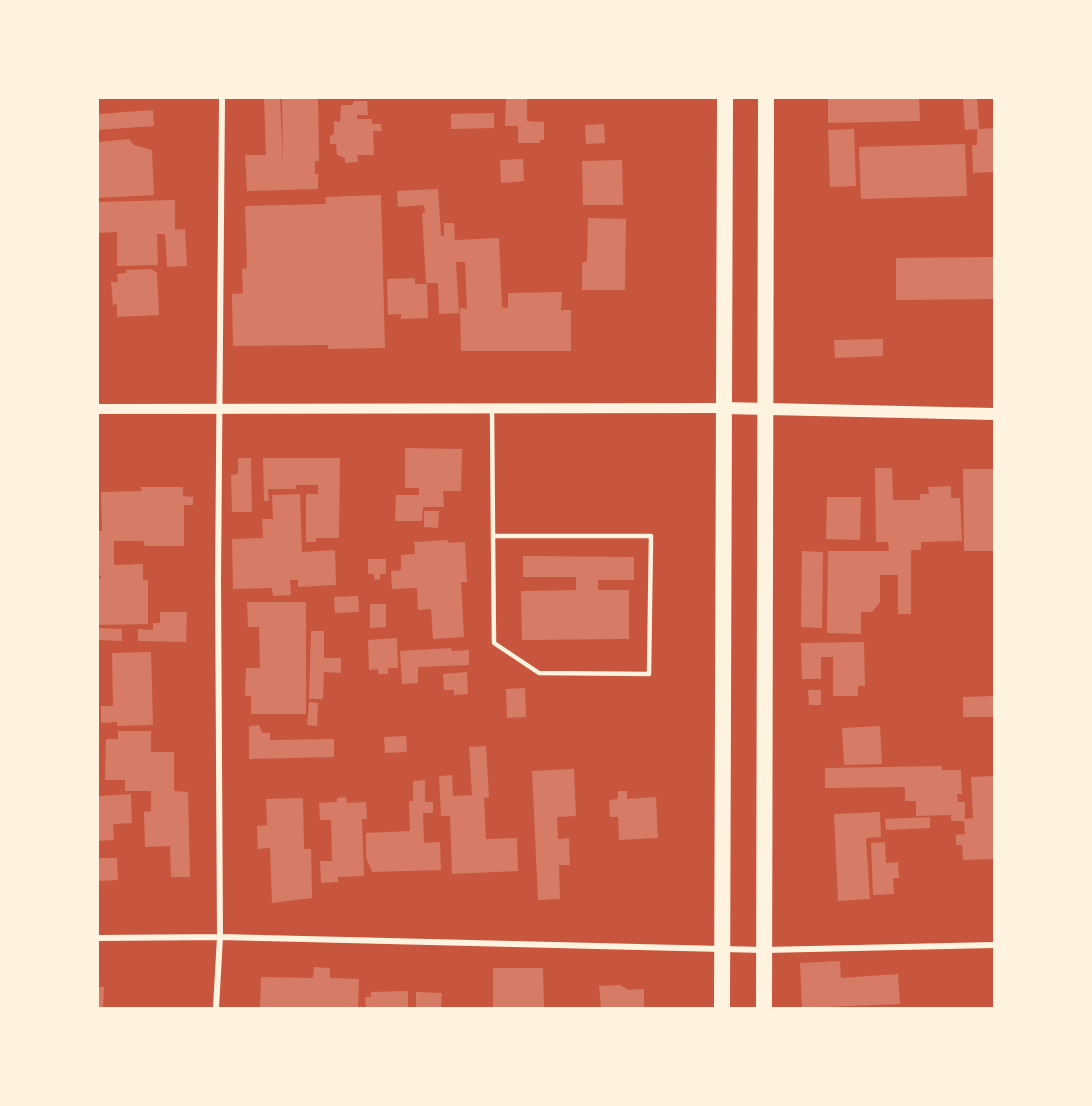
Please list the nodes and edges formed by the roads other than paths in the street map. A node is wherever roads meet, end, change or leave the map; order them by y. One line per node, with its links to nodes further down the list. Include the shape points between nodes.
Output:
1 (222, 98): 4 (street)
2 (724, 98): 6 (highway)
3 (766, 98): 7 (highway)
4 (220, 408): 5 (street); 8 (street); 11 (street)
5 (492, 408): 6 (street); 10 (lane)
6 (724, 408): 7 (main road); 14 (highway)
7 (765, 408): 9 (main road); 15 (highway)
8 (98, 409)
9 (994, 414)
10 (493, 536): 10 (lane, via 494,644 539,673 649,674 651,536)
11 (220, 937): 12 (street); 14 (street); 16 (street)
12 (98, 938)
13 (994, 945): 15 (street)
14 (723, 948): 15 (street); 17 (highway)
15 (764, 950): 18 (highway)
16 (216, 1008)
17 (722, 1008)
18 (764, 1008)

